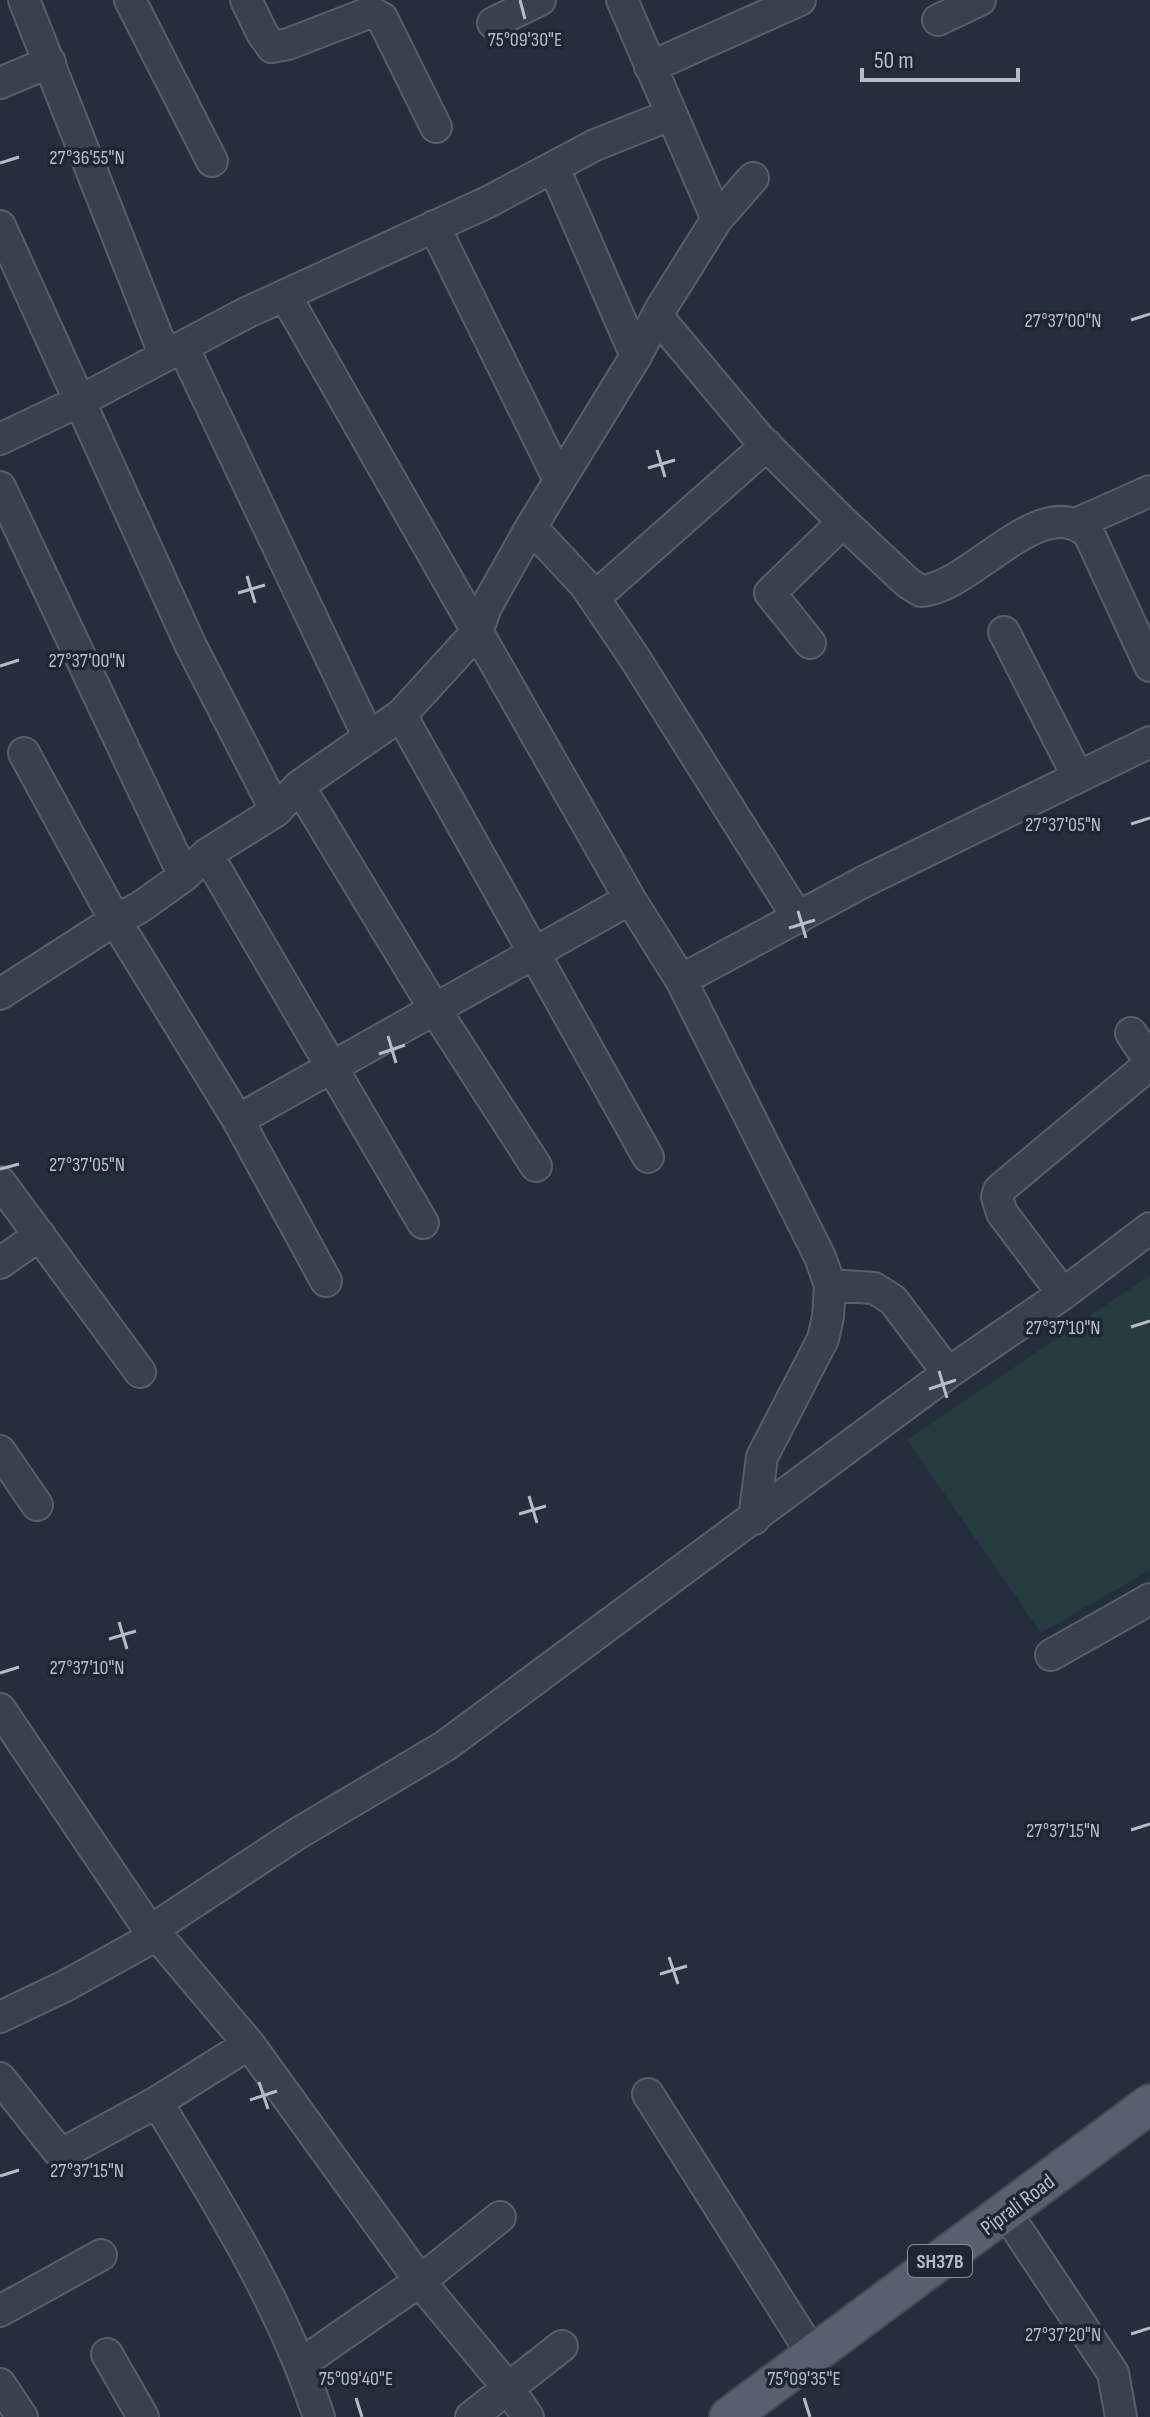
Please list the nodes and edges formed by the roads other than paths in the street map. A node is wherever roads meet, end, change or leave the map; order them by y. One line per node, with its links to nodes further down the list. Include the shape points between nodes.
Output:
1 (24, 0): 10 (street)
2 (130, 0): 15 (street)
3 (246, 0): 14 (street, via 272,47 366,14 382,18)
4 (540, 0): 9 (street)
5 (622, 0): 11 (street)
6 (800, 0): 11 (street)
7 (980, 0): 8 (street)
8 (938, 20)
9 (493, 23)
10 (50, 62): 12 (street); 23 (street)
11 (650, 67): 13 (street)
12 (0, 83)
13 (670, 115): 16 (street); 18 (street)
14 (436, 127)
15 (212, 161)
16 (554, 168): 20 (street); 24 (street)
17 (753, 178): 18 (street)
18 (717, 219): 22 (street)
19 (0, 226): 25 (street)
20 (434, 226): 21 (street); 28 (street)
21 (285, 295): 23 (street); 35 (street)
22 (657, 316): 24 (street); 27 (street)
23 (174, 351): 25 (street); 40 (street)
24 (636, 356): 28 (street)
25 (78, 402): 26 (street); 45 (street, via 191,646)
26 (0, 439)
27 (767, 445): 31 (street); 34 (street)
28 (559, 480): 33 (street)
29 (0, 487): 47 (street)
30 (1150, 491): 32 (street)
31 (843, 522): 32 (street, via 921,591 941,586 1034,528 1061,520); 37 (street, via 770,593)
32 (1078, 523): 38 (street, via 1089,534)
33 (531, 527): 34 (street); 35 (street)
34 (594, 598): 49 (street)
35 (477, 632): 39 (street); 48 (street)
36 (1004, 632): 43 (street)
37 (810, 643)
38 (1150, 666)
39 (401, 715): 40 (street); 51 (street)
40 (368, 736): 44 (street)
41 (1150, 742): 43 (street)
42 (24, 753): 50 (street)
43 (1078, 777): 49 (street)
44 (299, 786): 45 (street); 54 (street)
45 (276, 811): 46 (street)
46 (207, 854): 47 (street); 57 (street)
47 (184, 876): 50 (street)
48 (630, 899): 51 (street); 52 (street)
49 (798, 918): 52 (street)
50 (115, 920): 53 (street); 58 (street)
51 (534, 952): 54 (street); 59 (street)
52 (681, 980): 67 (street)
53 (0, 994)
54 (434, 1008): 57 (street); 60 (street)
55 (1131, 1033): 56 (street)
56 (1150, 1063): 68 (street, via 999,1190 1002,1213)
57 (330, 1066): 58 (street); 62 (street)
58 (238, 1120): 66 (street)
59 (648, 1157)
60 (536, 1166)
61 (0, 1182): 64 (street)
62 (423, 1223)
63 (1150, 1228): 68 (street)
64 (40, 1235): 65 (street); 69 (street)
65 (0, 1263)
66 (326, 1281)
67 (830, 1285): 70 (street, via 874,1288 893,1300); 73 (street, via 823,1339 762,1457)
68 (1063, 1294): 70 (street)
69 (140, 1372)
70 (948, 1373): 73 (street)
71 (0, 1451): 72 (street)
72 (37, 1505)
73 (754, 1519): 77 (street, via 445,1746 297,1834)
74 (1150, 1599): 75 (street)
75 (1051, 1655)
76 (0, 1709): 77 (street)
77 (153, 1933): 78 (street, via 65,1986); 79 (street)
78 (0, 2017)
79 (249, 2044): 82 (street); 88 (street)
80 (0, 2078): 82 (street, via 58,2151 80,2146)
81 (648, 2094): 92 (street)
82 (157, 2102): 93 (street, via 251,2259)
83 (1150, 2104): 92 (main road, Piprali Road / SH37B)
84 (1150, 2133): 86 (main road)
85 (500, 2217): 88 (street)
86 (1019, 2232): 102 (main road); 103 (street, via 1113,2373)
87 (101, 2255): 89 (street)
88 (420, 2281): 93 (street); 95 (street)
89 (0, 2311)
90 (562, 2346): 95 (street)
91 (107, 2354): 97 (street)
92 (813, 2355): 101 (main road, Piprali Road / SH37B)
93 (302, 2363): 98 (street)
94 (0, 2384): 96 (street)
95 (509, 2389): 99 (street); 100 (street)
96 (22, 2417)
97 (143, 2417)
98 (319, 2417)
99 (471, 2417)
100 (528, 2417)
101 (729, 2417)
102 (770, 2417)
103 (1121, 2417)

